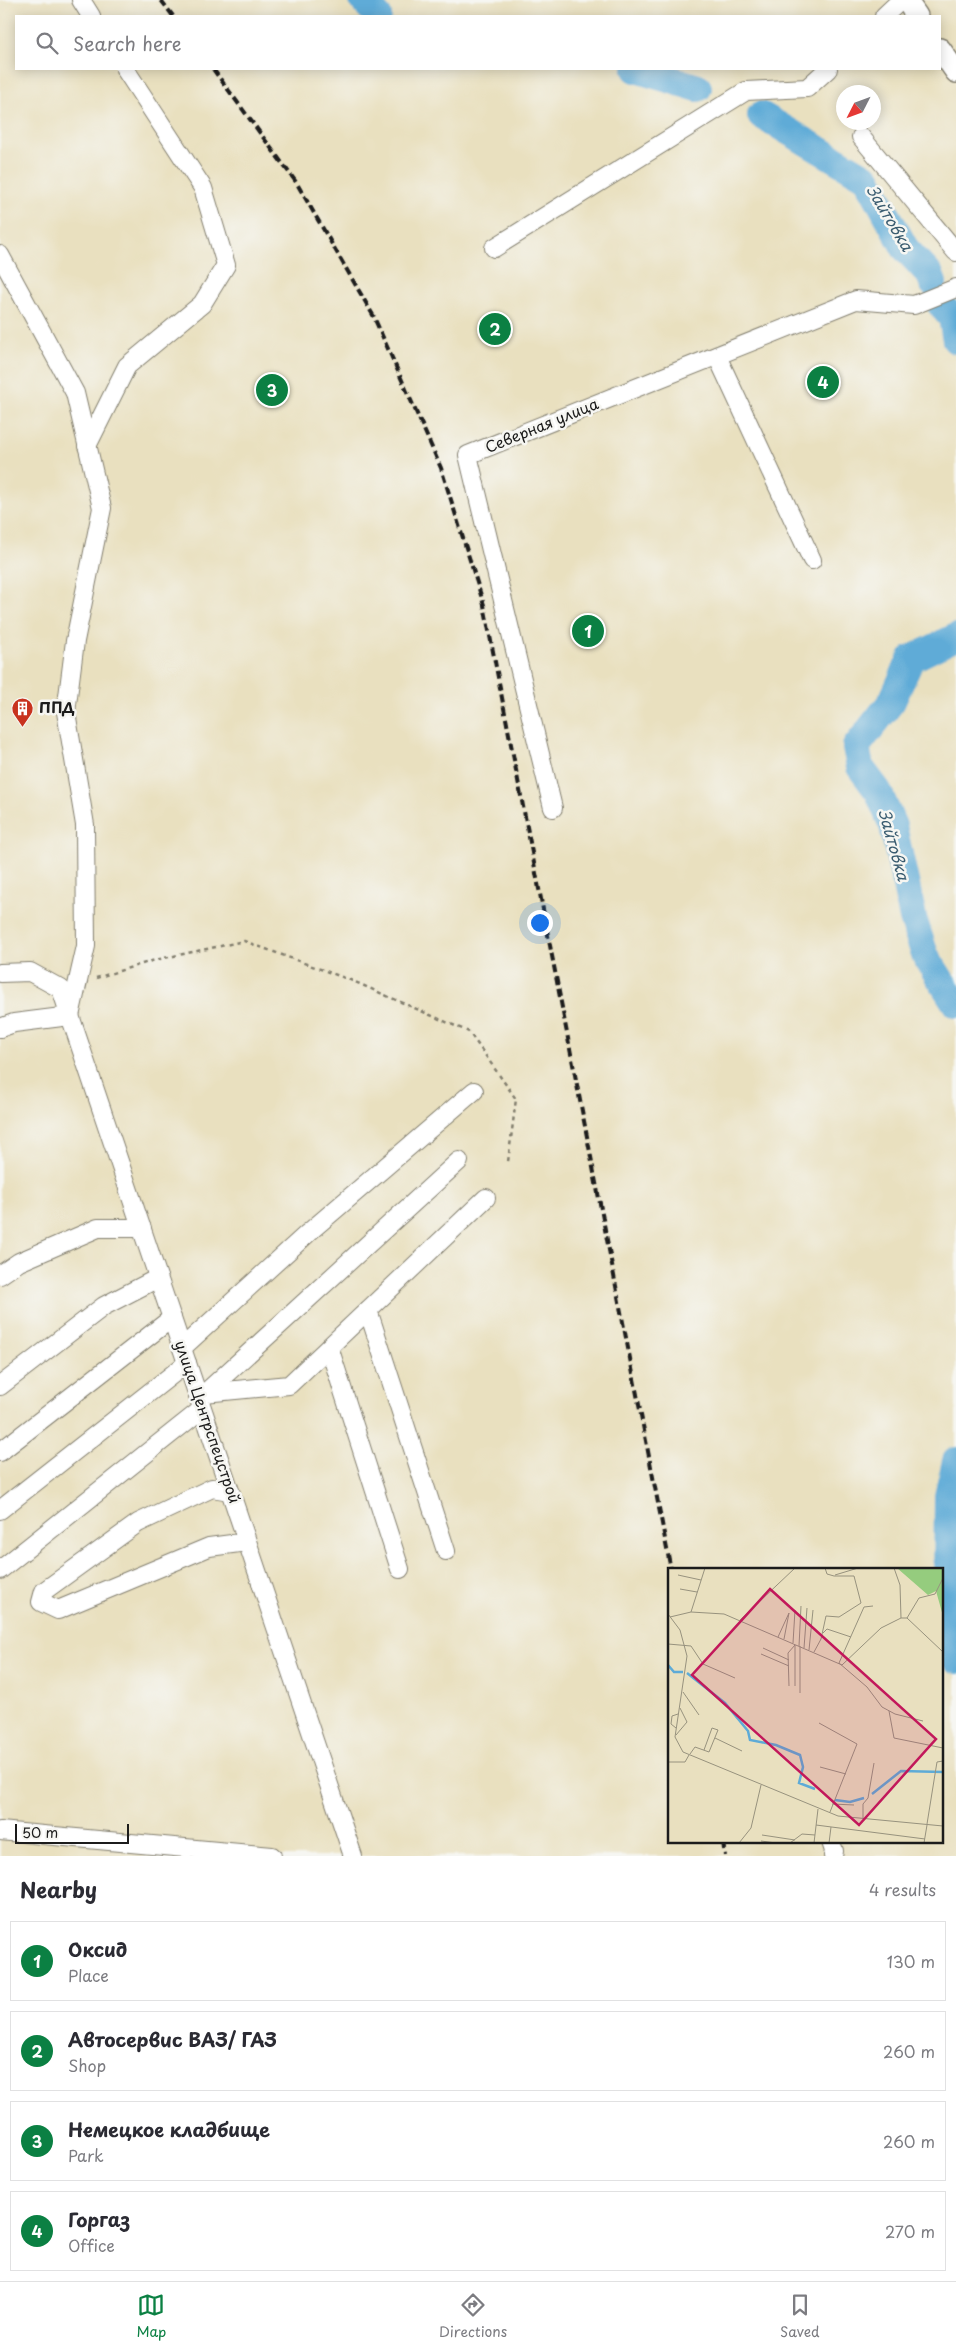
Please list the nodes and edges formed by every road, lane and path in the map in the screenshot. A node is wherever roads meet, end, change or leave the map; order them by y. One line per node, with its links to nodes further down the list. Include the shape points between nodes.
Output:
1 (81, 0): 4 (street)
2 (901, 0): 5 (street)
3 (906, 0): 6 (main road)
4 (90, 15)
5 (885, 15)
6 (916, 15)
7 (941, 50): 10 (main road)
8 (127, 70): 17 (street, via 203,188 226,265 202,304 127,366)
9 (827, 70): 12 (street, via 807,88 746,91)
10 (956, 72)
11 (860, 137): 13 (street)
12 (494, 248)
13 (956, 252)
14 (0, 255): 17 (street, via 75,393)
15 (956, 288): 16 (street, Северная улица, via 914,305 856,300)
16 (717, 356): 18 (street); 19 (street, Северная улица, via 468,455)
17 (87, 446): 21 (street, via 102,508 75,641 66,712 85,825 86,946)
18 (812, 560)
19 (553, 808)
20 (0, 973): 21 (street, via 30,972)
21 (69, 986): 22 (street, улица Центрспецстрой); 26 (path, via 155,960 244,941 353,981 469,1032 516,1099)
22 (70, 1016): 23 (street, via 14,1023); 28 (street, улица Центрспецстрой)
23 (0, 1028)
24 (474, 1091): 34 (street, via 308,1233)
25 (459, 1161): 36 (street)
26 (508, 1162)
27 (486, 1198): 31 (street)
28 (142, 1228): 29 (street, via 98,1228 19,1262); 30 (street, улица Центрспецстрой)
29 (0, 1275)
30 (158, 1278): 32 (street, улица Центрспецстрой); 35 (street, via 104,1306)
31 (368, 1310): 33 (street); 41 (street)
32 (172, 1318): 34 (street, улица Центрспецстрой); 37 (street)
33 (329, 1346): 36 (street, via 288,1385); 42 (street)
34 (184, 1356): 36 (street, улица Центрспецстрой); 39 (street)
35 (0, 1386)
36 (202, 1400): 38 (street, улица Центрспецстрой); 43 (street)
37 (0, 1452)
38 (230, 1491): 40 (street, улица Центрспецстрой); 40 (street, via 212,1488 138,1523 44,1590 41,1602 58,1610 209,1547)
39 (0, 1510)
40 (247, 1542): 46 (street, улица Центрспецстрой)
41 (446, 1551)
42 (400, 1569)
43 (0, 1570)
44 (0, 1831): 45 (street)
45 (272, 1856)
46 (352, 1856)

